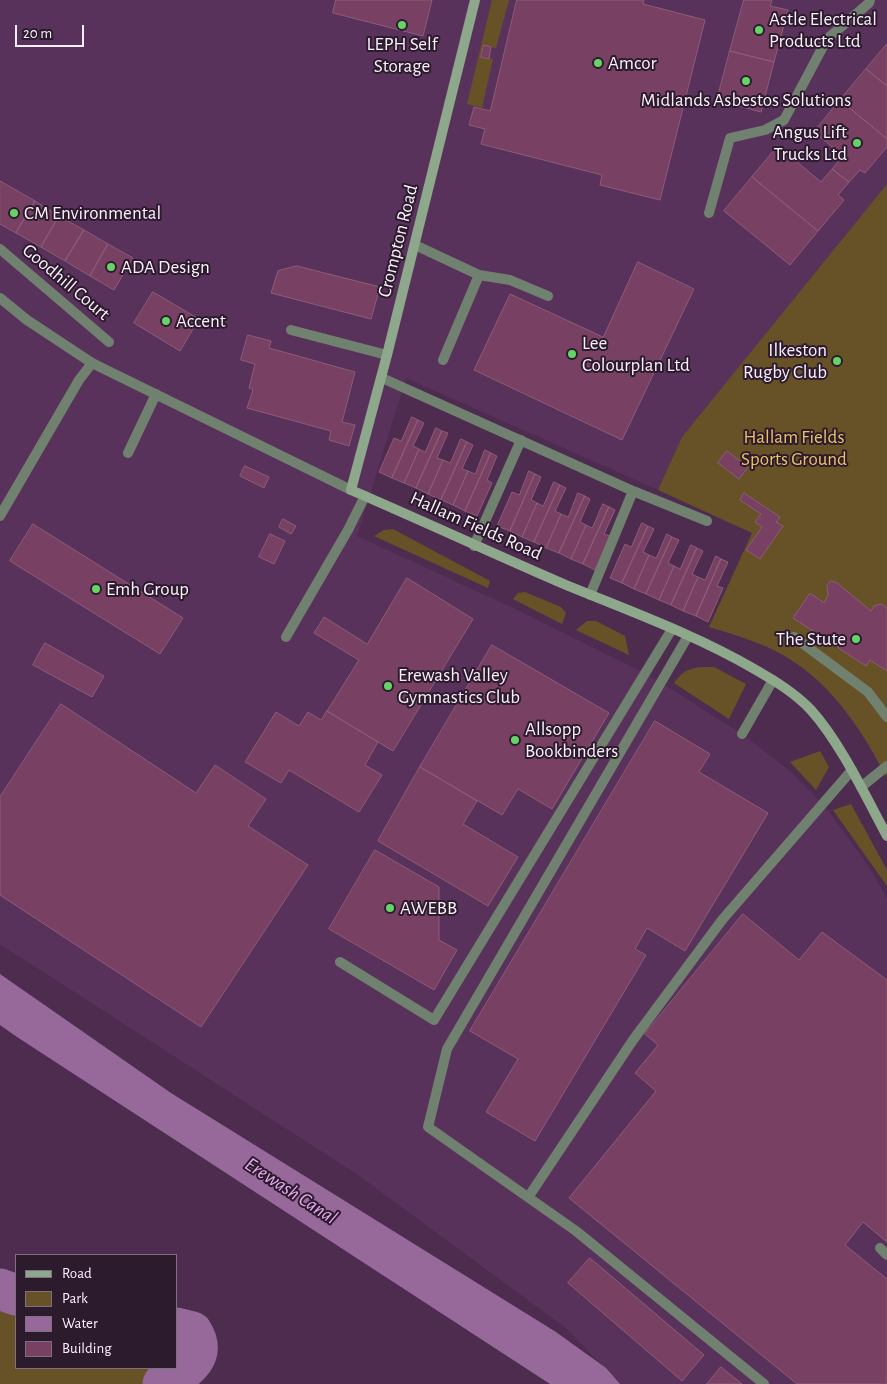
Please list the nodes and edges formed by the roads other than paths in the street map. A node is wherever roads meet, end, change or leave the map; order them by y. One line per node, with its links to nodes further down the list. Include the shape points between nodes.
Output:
1 (475, 0): 4 (street, Crompton Road)
2 (870, 0): 3 (street, via 827,39 784,120 765,130 730,138)
3 (709, 213)
4 (415, 245): 6 (street); 11 (street, Crompton Road)
5 (0, 249): 10 (street, Goodhill Court)
6 (479, 275): 7 (street, via 510,280); 12 (street)
7 (548, 296)
8 (0, 298): 13 (street, Hallam Fields Road)
9 (291, 330): 11 (street)
10 (109, 342)
11 (388, 356): 14 (street, Crompton Road)
12 (443, 360)
13 (92, 364): 15 (street, Hallam Fields Road); 21 (street, via 79,380)
14 (382, 378): 16 (street); 18 (street, Crompton Road)
15 (156, 394): 17 (street); 18 (street, Hallam Fields Road)
16 (521, 440): 19 (street); 23 (street)
17 (128, 453)
18 (351, 490): 20 (street, Hallam Fields Road)
19 (633, 491): 22 (street); 24 (street)
20 (365, 496): 23 (street, Hallam Fields Road); 27 (street)
21 (0, 516)
22 (707, 521)
23 (474, 546): 24 (street, Hallam Fields Road)
24 (590, 595): 25 (street, Hallam Fields Road)
25 (672, 628): 26 (street, Hallam Fields Road); 36 (street, via 434,1020)
26 (688, 636): 29 (street, Hallam Fields Road, via 736,658); 37 (street, via 447,1049 428,1127)
27 (286, 637)
28 (794, 637): 30 (street, via 868,692)
29 (773, 680): 31 (street); 33 (street, Hallam Fields Road, via 811,710)
30 (887, 717)
31 (742, 734)
32 (887, 766): 34 (street)
33 (852, 770): 34 (street, Hallam Fields Road); 37 (street, via 722,920 634,1040)
34 (861, 787): 35 (street, Hallam Fields Road)
35 (887, 836)
36 (340, 962)
37 (529, 1196): 38 (street)
38 (764, 1384)

